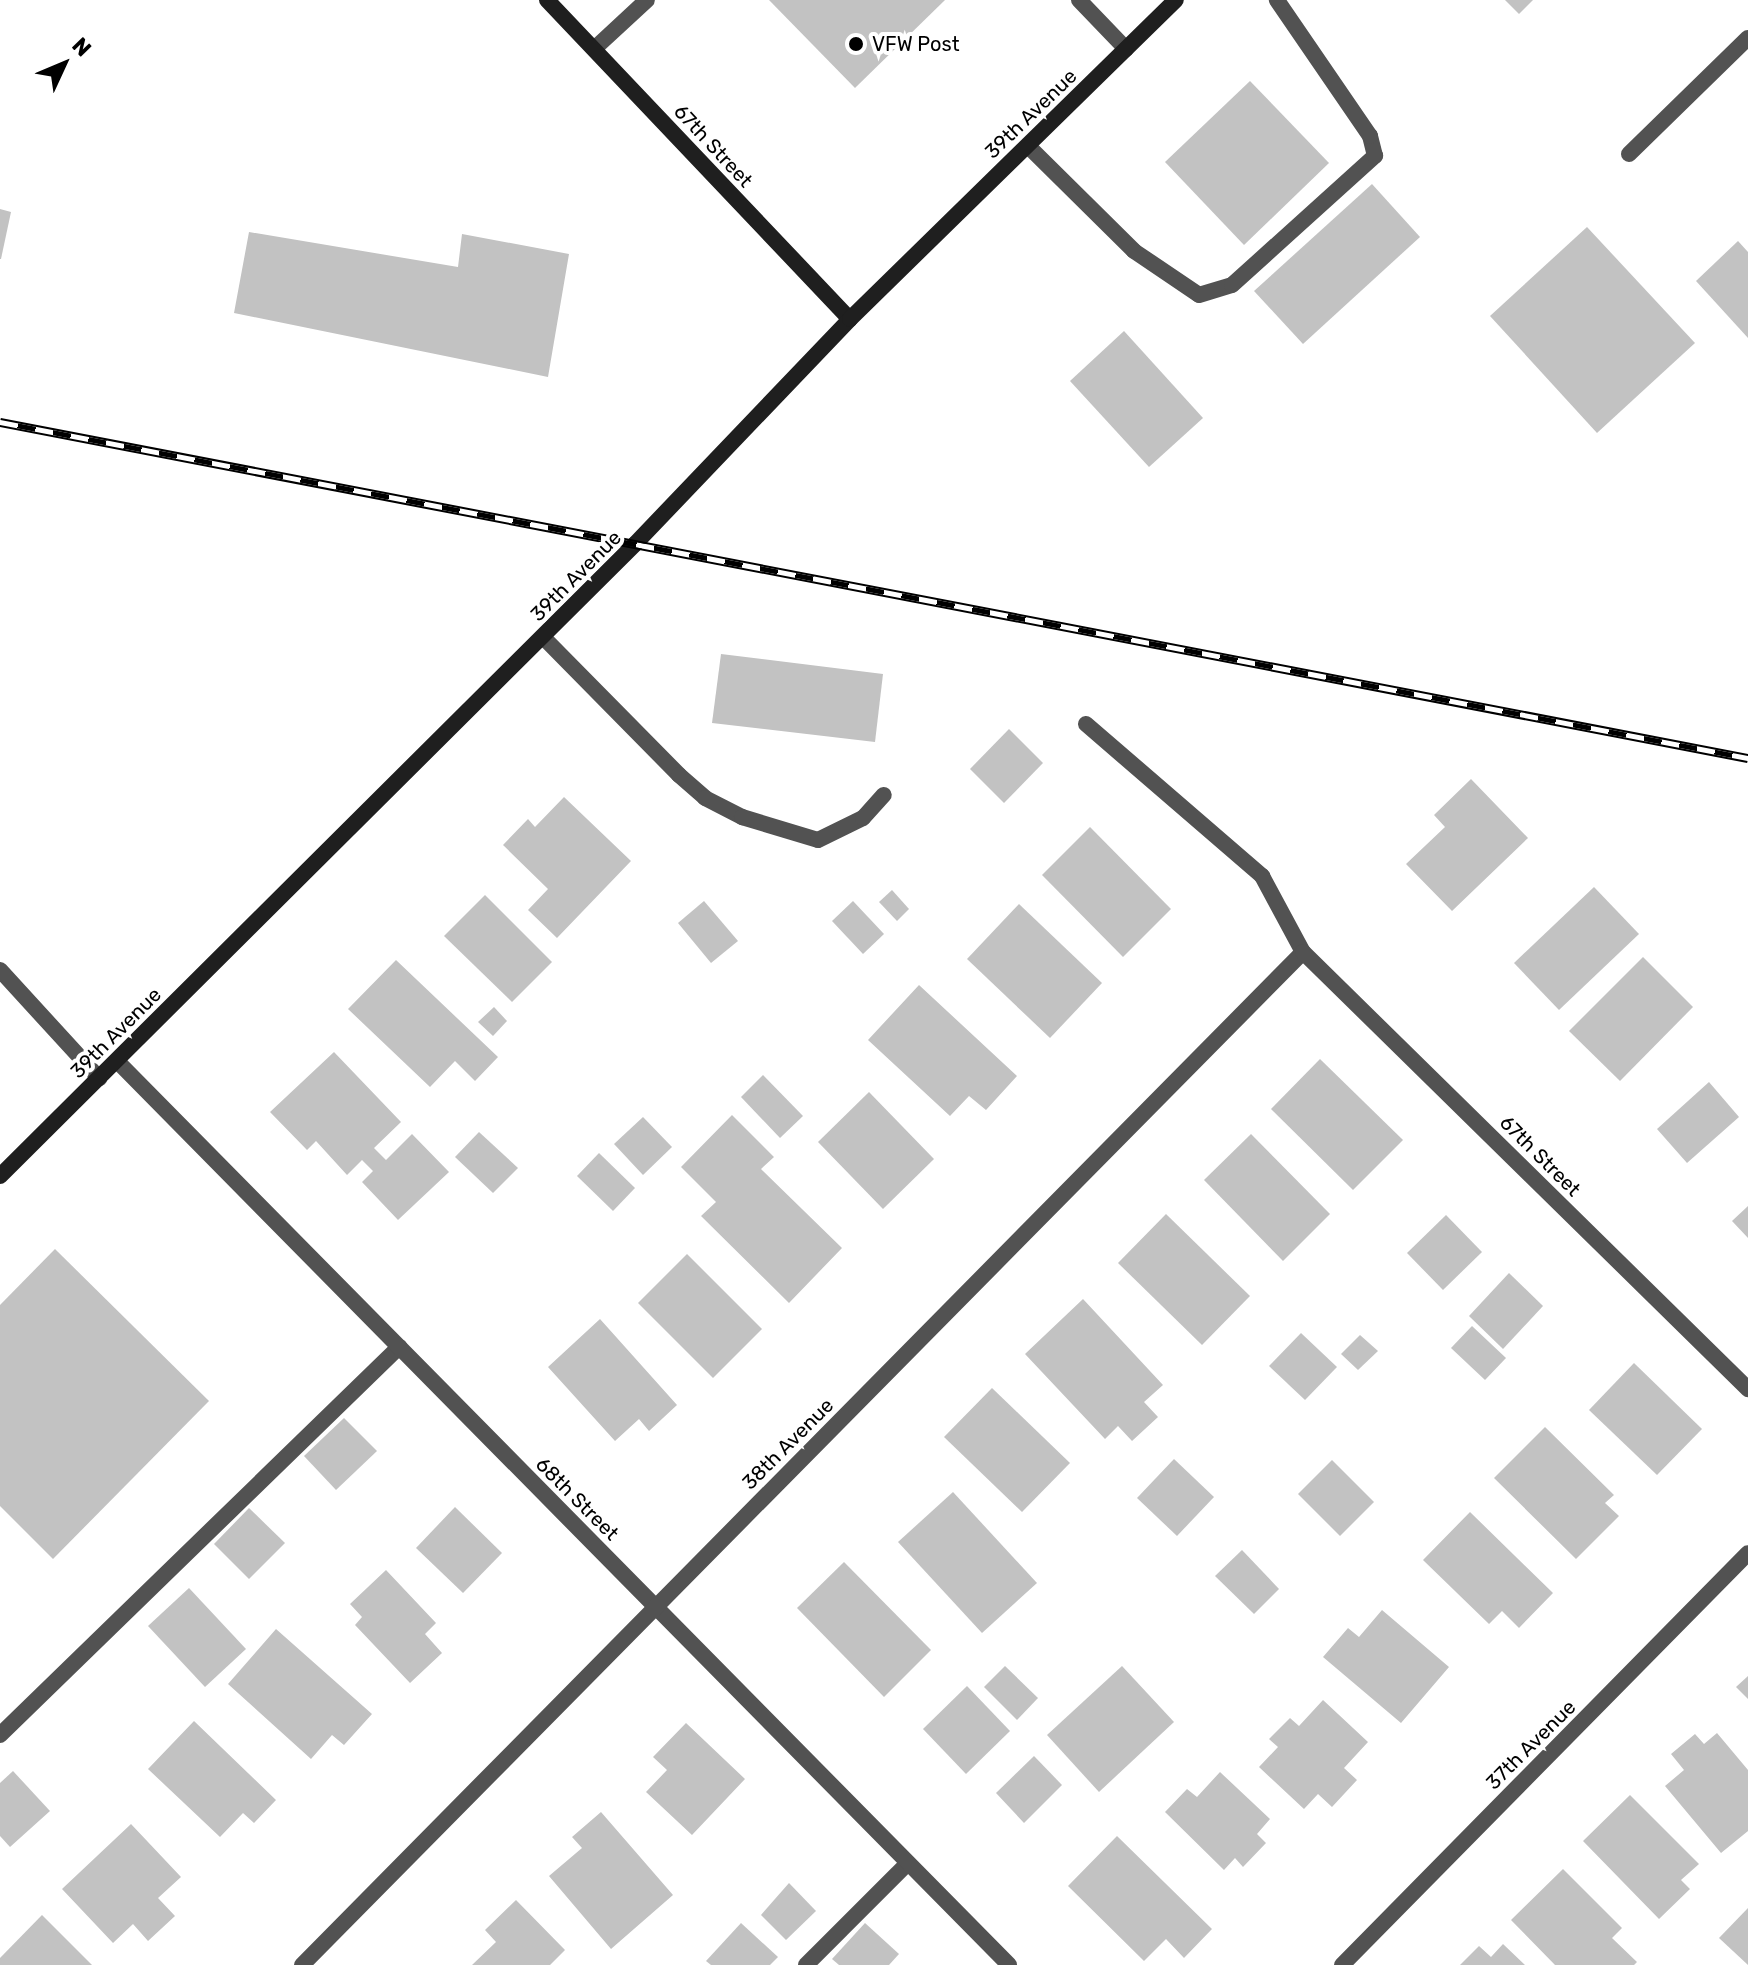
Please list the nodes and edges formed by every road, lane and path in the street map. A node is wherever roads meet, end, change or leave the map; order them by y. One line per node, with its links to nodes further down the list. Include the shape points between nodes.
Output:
1 (547, 0): 7 (main road, 67th Street)
2 (647, 0): 7 (street)
3 (1079, 0): 8 (street)
4 (1176, 0): 8 (main road, 39th Avenue)
5 (1277, 0): 9 (street, via 1370,136 1375,156 1232,285 1199,295 1134,251)
6 (1748, 38): 10 (street)
7 (594, 49): 11 (main road, 67th Street)
8 (1126, 49): 9 (main road, 39th Avenue)
9 (1028, 146): 11 (main road, 39th Avenue)
10 (1629, 154)
11 (850, 319): 12 (main road, 39th Avenue)
12 (543, 637): 14 (street, via 679,775 705,798 742,817 818,840 863,818); 17 (main road, 39th Avenue)
13 (1086, 724): 15 (street, 67th Street, via 1262,876)
14 (884, 795)
15 (1303, 952): 21 (street, 67th Street); 23 (street, 38th Avenue)
16 (0, 970): 18 (street)
17 (117, 1061): 18 (main road, 39th Avenue); 20 (street, 68th Street)
18 (99, 1078): 19 (main road, 39th Avenue)
19 (0, 1176)
20 (399, 1347): 23 (street, 68th Street); 24 (street)
21 (1748, 1389)
22 (1748, 1553): 29 (street, 37th Avenue)
23 (655, 1606): 25 (street, 68th Street); 26 (street, 38th Avenue)
24 (0, 1735)
25 (908, 1863): 27 (street); 28 (street, 68th Street)
26 (302, 1965)
27 (806, 1965)
28 (1009, 1965)
29 (1342, 1965)

